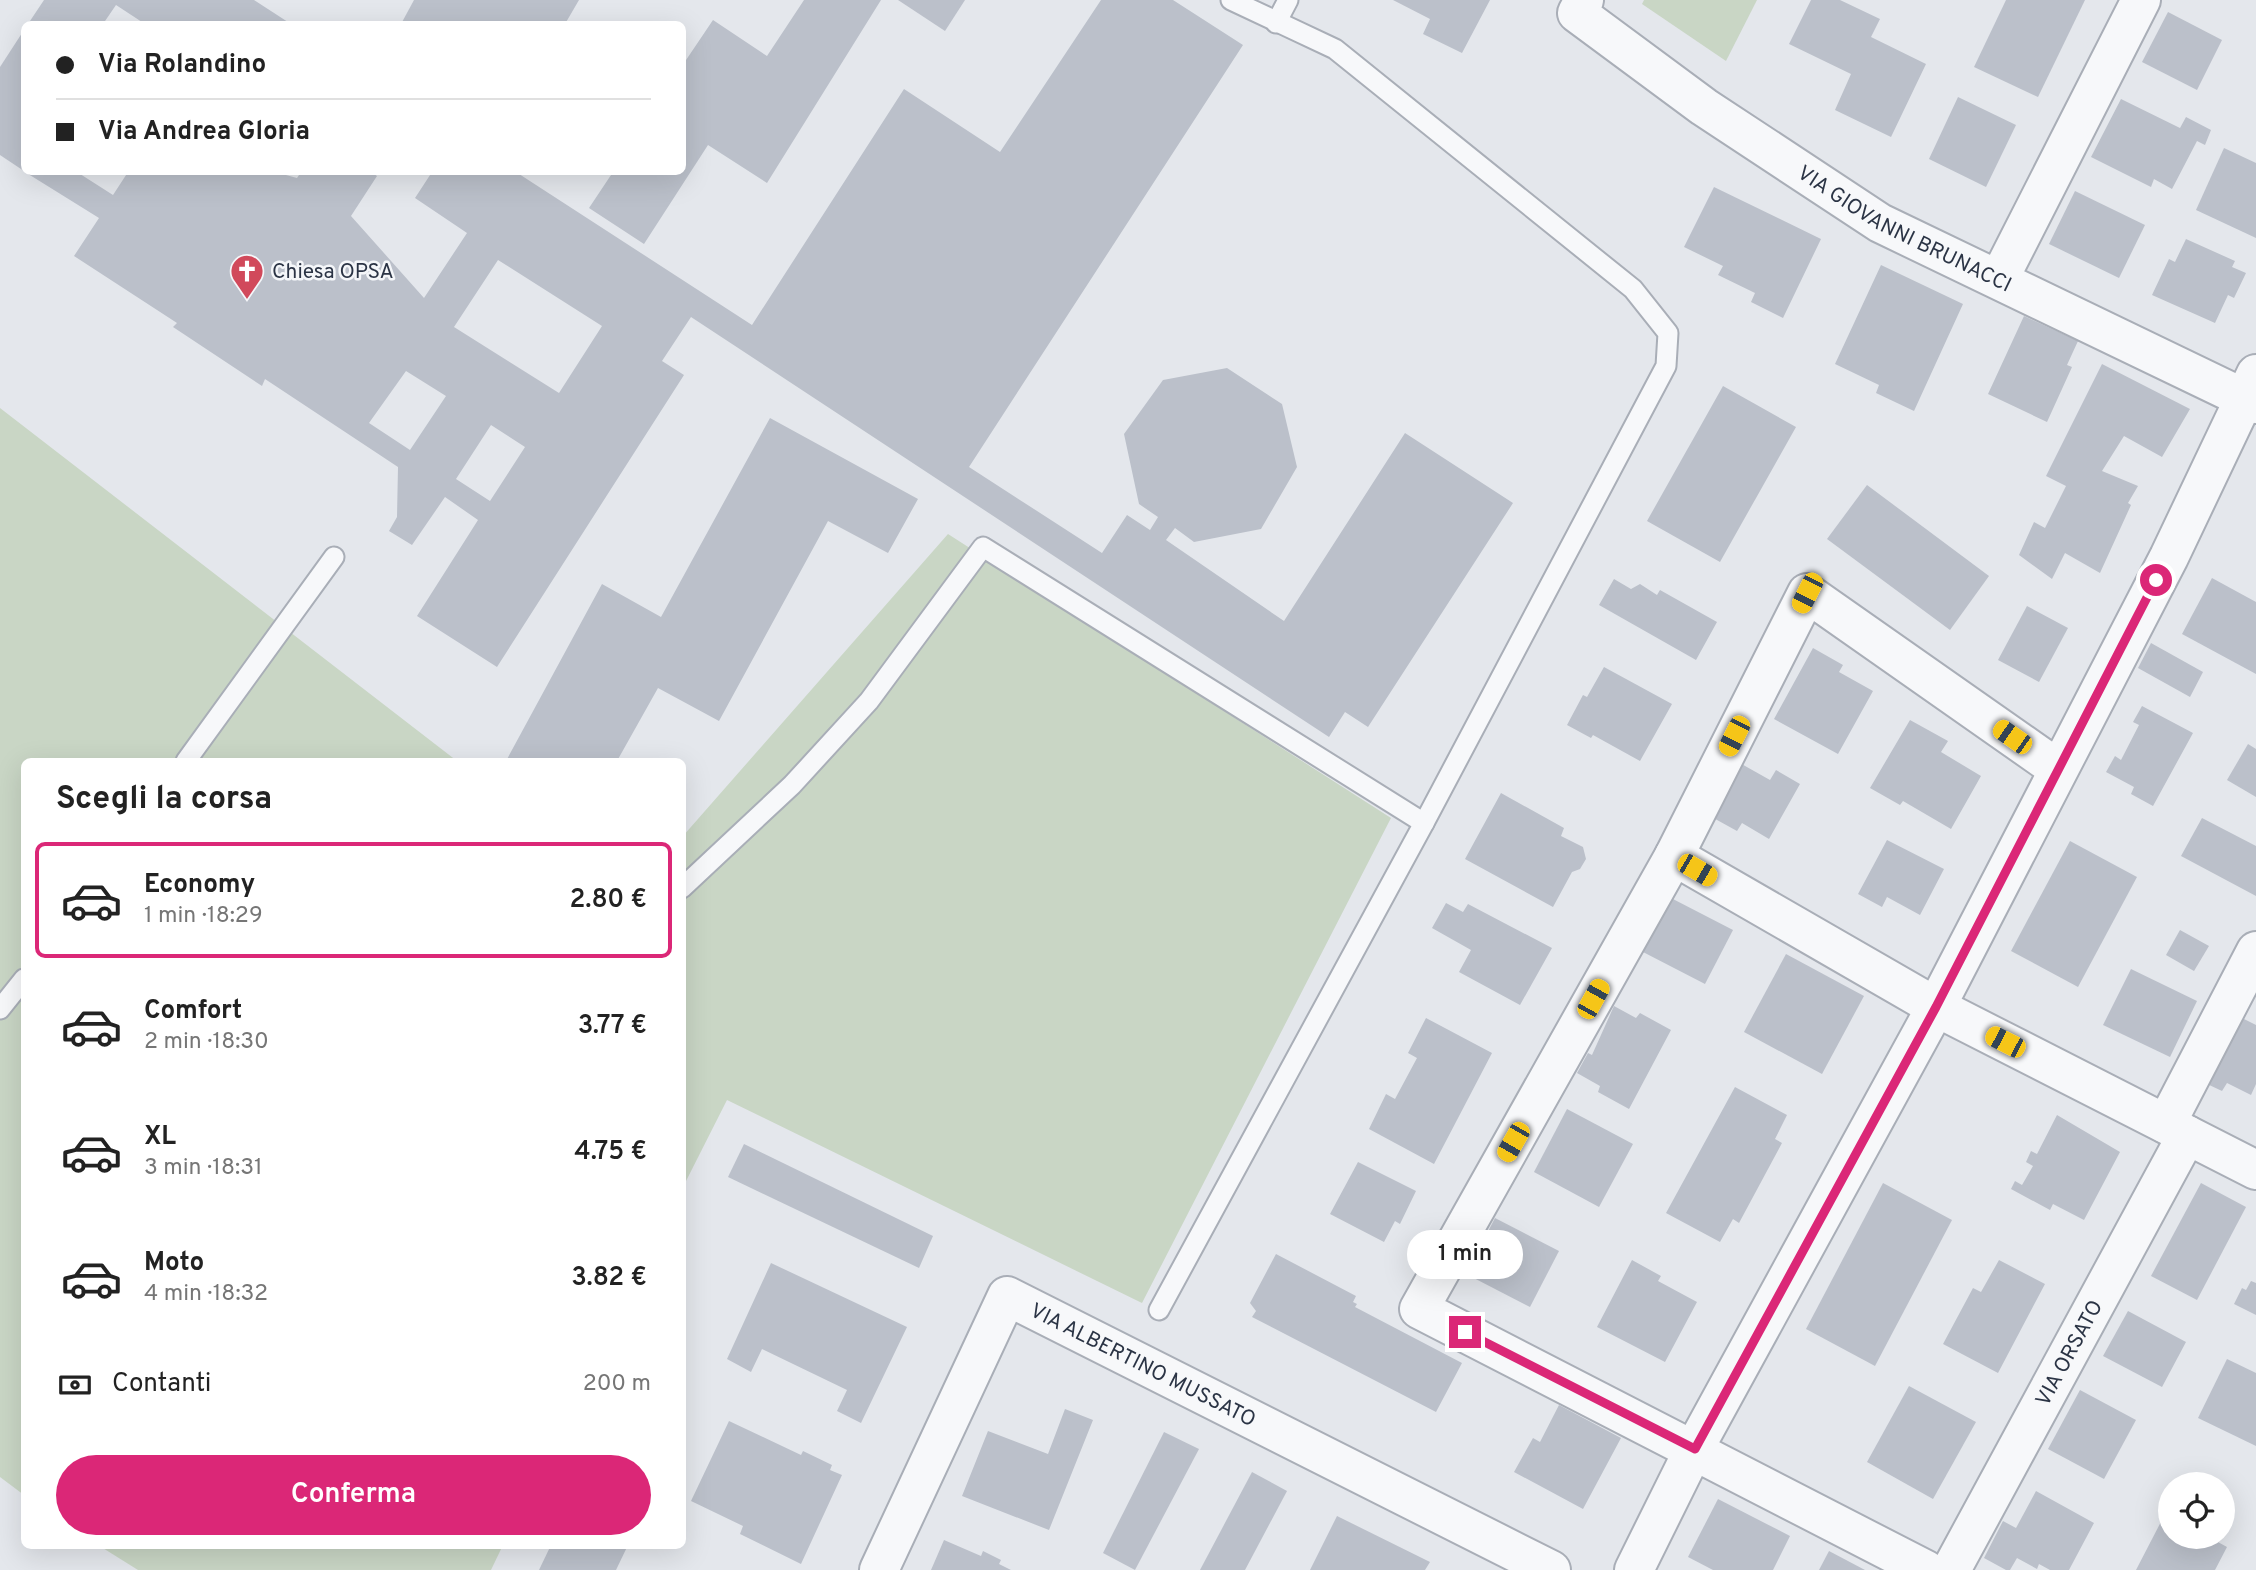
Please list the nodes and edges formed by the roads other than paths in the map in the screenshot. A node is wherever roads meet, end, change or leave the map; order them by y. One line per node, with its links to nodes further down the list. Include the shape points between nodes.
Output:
1 (1231, 0): 5 (lane)
2 (1288, 0): 5 (lane)
3 (2141, 0): 6 (street)
4 (1580, 7): 6 (street, VIA GIOVANNI BRUNACCI, via 1704,107 1880,223)
5 (1276, 23): 11 (lane, via 1335,49 1633,289 1668,333 1666,366)
6 (1998, 279): 7 (street, VIA GIOVANNI BRUNACCI)
7 (2252, 392): 10 (street)
8 (334, 557): 9 (lane)
9 (188, 758)
10 (2058, 769): 12 (street, via 1807,593); 16 (street)
11 (1424, 823): 13 (lane, via 983,547 869,701 792,785); 20 (lane)
12 (1674, 856): 16 (street); 21 (street, via 1419,1308)
13 (686, 884)
14 (2256, 951): 18 (street, VIA ORSATO)
15 (21, 983): 17 (lane)
16 (1936, 1007): 18 (street); 21 (street)
17 (0, 1009)
18 (2176, 1130): 19 (street); 26 (street, VIA ORSATO)
19 (2256, 1170)
20 (1159, 1310)
21 (1695, 1449): 24 (street); 25 (street)
22 (879, 1570): 23 (street, VIA ALBERTINO MUSSATO, via 1007,1296)
23 (1551, 1570)
24 (1634, 1570)
25 (1926, 1570)
26 (1951, 1570)

